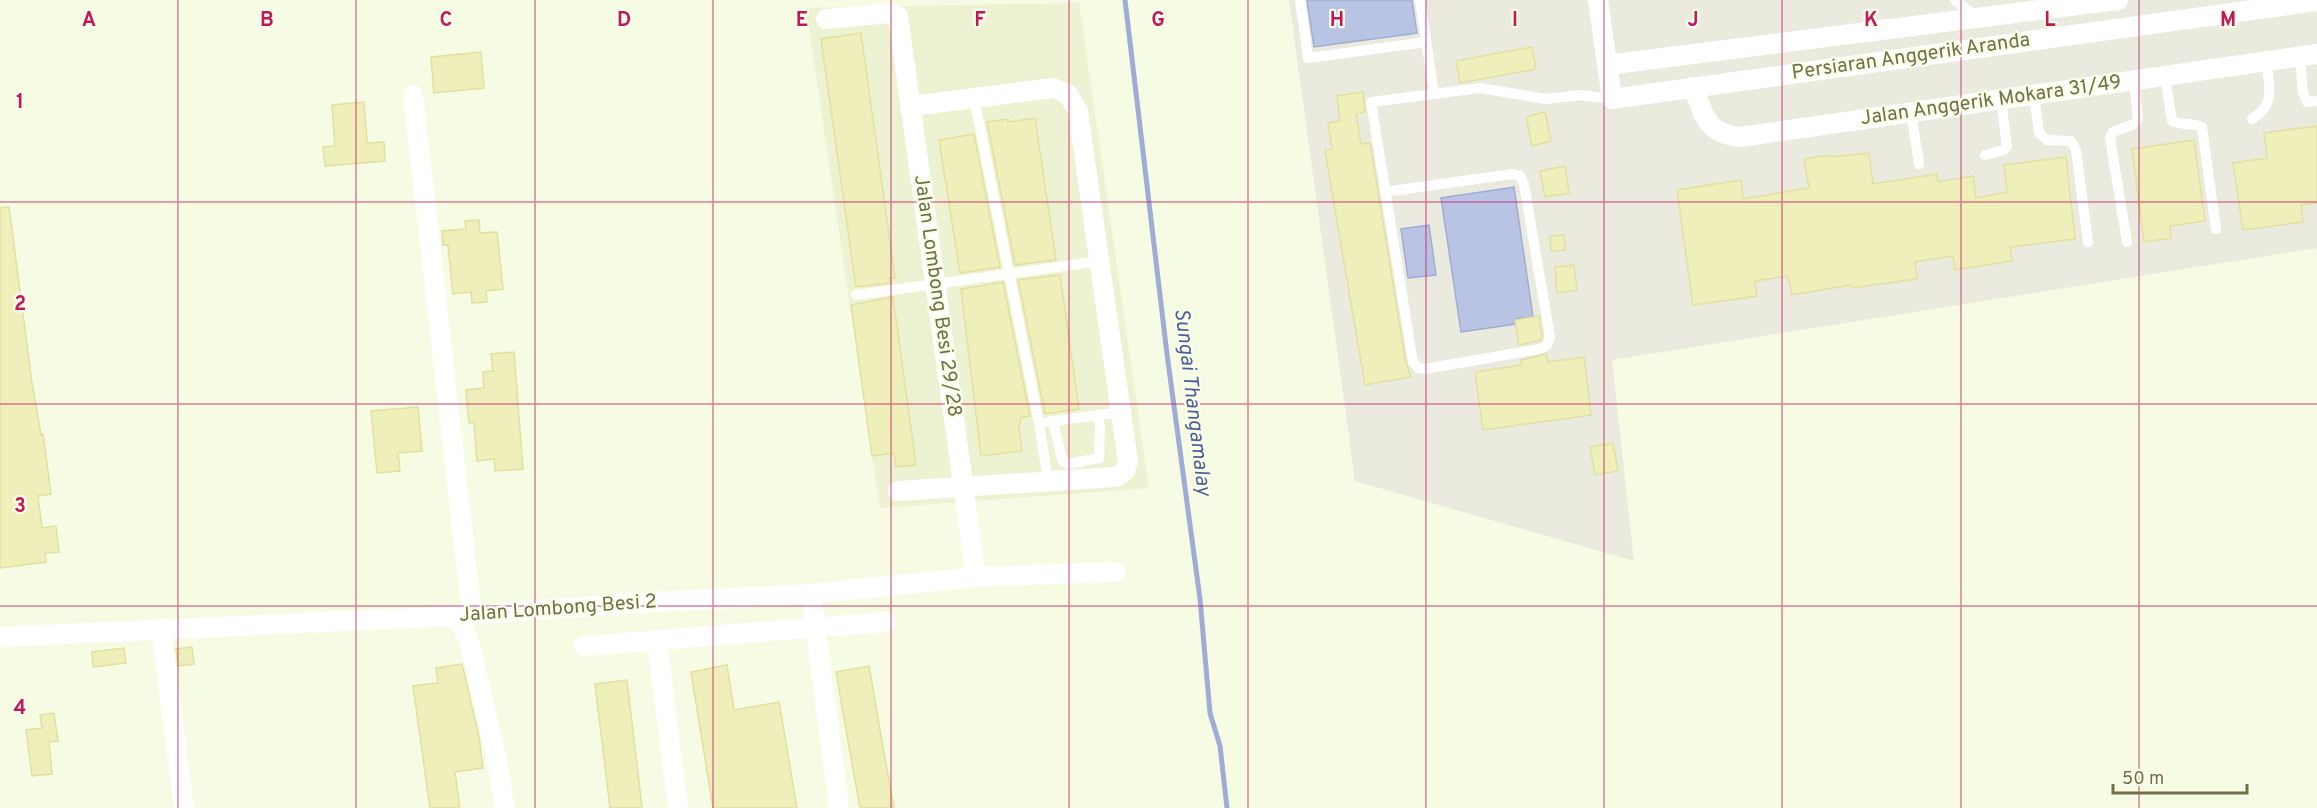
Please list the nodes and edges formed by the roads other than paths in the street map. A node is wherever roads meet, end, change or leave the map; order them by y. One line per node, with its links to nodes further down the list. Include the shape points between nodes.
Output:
1 (1300, 0): 10 (lane, via 1308,58)
2 (1420, 0): 10 (lane)
3 (1598, 0): 13 (street)
4 (1955, 0): 8 (lane)
5 (2118, 0): 8 (street, Persiaran Anggerik Aranda)
6 (2317, 1): 7 (street, Persiaran Anggerik Aranda)
7 (2198, 8): 16 (street, Persiaran Anggerik Aranda)
8 (1978, 18): 13 (street, Persiaran Anggerik Aranda)
9 (826, 19): 24 (street, Jalan Lombong Besi 29/28, via 898,16)
10 (1426, 42): 17 (lane)
11 (2309, 56): 12 (street, Jalan Anggerik Mokara 31/49); 23 (lane, via 2303,93 2307,102)
12 (2267, 62): 14 (street, Jalan Anggerik Mokara 31/49); 26 (lane, via 2269,104)
13 (1607, 65): 21 (street)
14 (2165, 76): 15 (street, Jalan Anggerik Mokara 31/49); 30 (lane, via 2172,120 2202,128)
15 (2134, 81): 19 (street, Jalan Anggerik Mokara 31/49); 32 (lane, via 2138,119 2113,132 2110,138)
16 (1693, 87): 21 (street, Persiaran Anggerik Aranda); 25 (street, Jalan Anggerik Mokara 31/49, via 1710,127 1740,137)
17 (1434, 93): 21 (lane, via 1480,88 1546,99 1580,95); 29 (lane, via 1371,102)
18 (413, 95): 47 (street)
19 (2034, 95): 22 (street, Jalan Anggerik Mokara 31/49); 31 (lane, via 2039,134 2047,140 2071,141 2076,150)
20 (974, 98): 24 (street); 33 (street, via 1053,88 1068,94 1078,111); 34 (lane)
21 (1612, 99)
22 (2001, 100): 25 (street, Jalan Anggerik Mokara 31/49); 27 (lane, via 2007,146)
23 (2317, 101)
24 (911, 106): 35 (street, Jalan Lombong Besi 29/28)
25 (1911, 112): 28 (lane)
26 (2252, 119)
27 (1985, 155)
28 (1919, 164)
29 (1385, 192): 29 (lane, via 1512,174 1520,177 1550,337 1547,345 1540,350 1418,368 1413,362)
30 (2216, 229)
31 (2088, 242)
32 (2127, 242)
33 (1100, 261): 34 (lane); 37 (street)
34 (1010, 274): 35 (lane); 40 (lane)
35 (935, 284): 36 (lane); 42 (street, Jalan Lombong Besi 29/28)
36 (856, 295)
37 (1121, 412): 38 (lane); 41 (street, via 1128,462 1125,471 1116,477)
38 (1098, 415): 39 (lane); 39 (lane, via 1099,458 1068,464 1062,460)
39 (1053, 421): 40 (lane)
40 (1039, 423): 41 (lane)
41 (1048, 481): 42 (street)
42 (964, 486): 43 (street); 45 (street, Jalan Lombong Besi 29/28)
43 (898, 491)
44 (1115, 572): 45 (street, Jalan Lombong Besi 2)
45 (976, 577): 46 (street, Jalan Lombong Besi 2)
46 (811, 594): 47 (street, Jalan Lombong Besi 2); 50 (street)
47 (465, 615): 49 (street, Jalan Lombong Besi 2); 55 (street)
48 (885, 622): 50 (street)
49 (161, 628): 51 (street, Jalan Lombong Besi 2); 54 (street)
50 (816, 628): 52 (street); 57 (street)
51 (0, 637)
52 (657, 640): 53 (street); 56 (street)
53 (584, 646)
54 (184, 808)
55 (505, 808)
56 (678, 808)
57 (839, 808)

